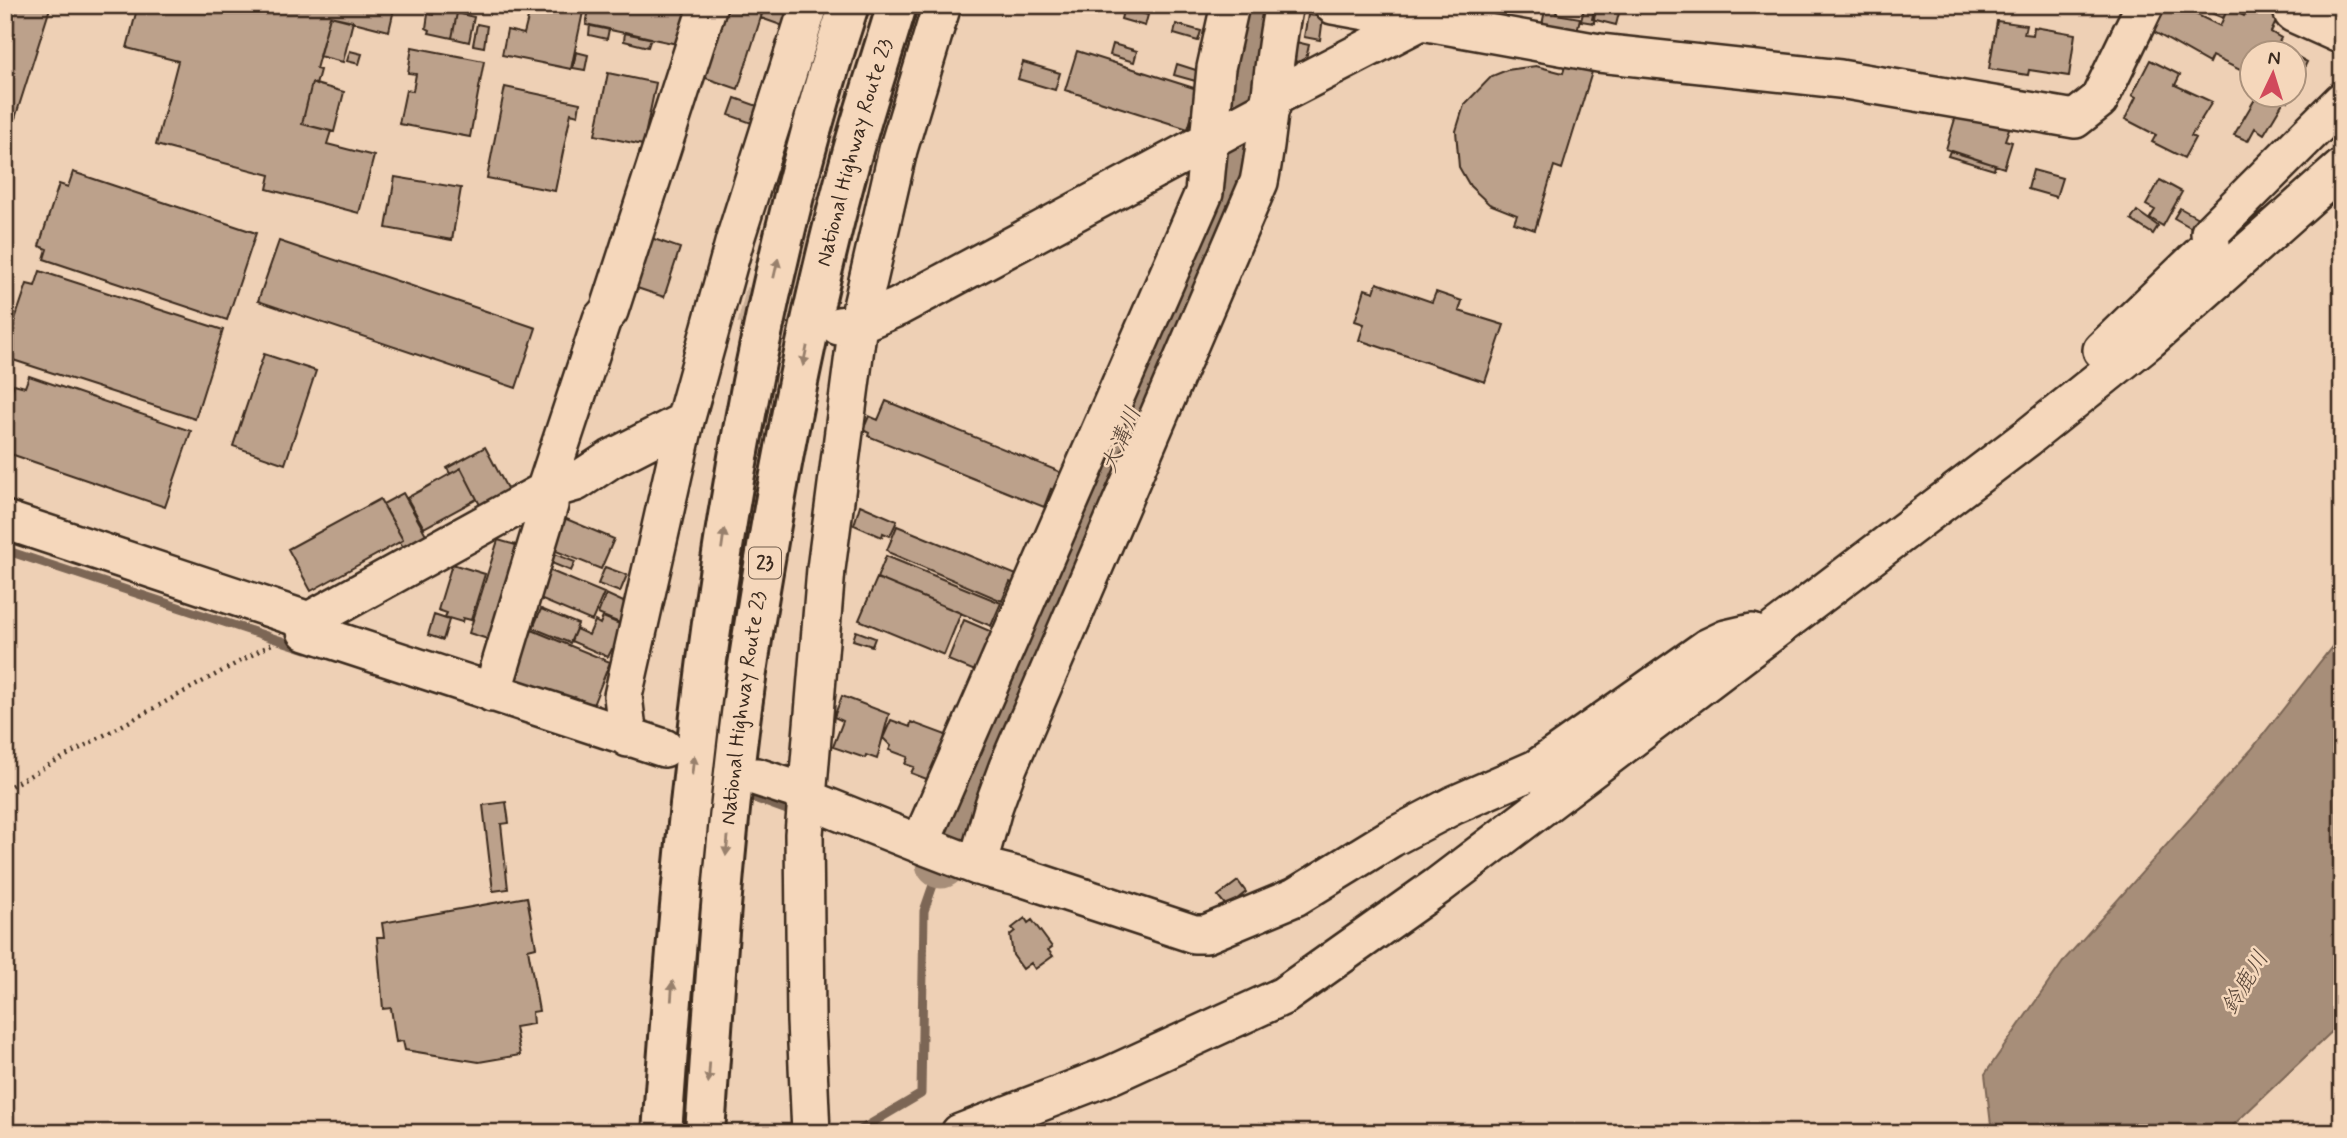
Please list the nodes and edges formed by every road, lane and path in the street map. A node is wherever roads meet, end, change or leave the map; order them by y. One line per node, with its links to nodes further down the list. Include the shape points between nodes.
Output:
1 (708, 5): 20 (street)
2 (809, 5): 18 (street, via 731,302)
3 (849, 5): 34 (highway, National Highway Route 23 / 23, one-way to 3, via 692,777 729,500 798,178)
4 (897, 5): 35 (highway, National Highway Route 23 / 23, one-way to 35, via 849,166 776,494 731,807)
5 (942, 5): 17 (street)
6 (1230, 5): 15 (street, via 1216,68)
7 (1284, 5): 14 (street)
8 (1333, 5): 11 (street)
9 (2145, 5): 11 (street, via 2099,100 2075,119 1853,81 1599,53)
10 (2297, 5): 12 (street, via 2293,13)
11 (1421, 22): 14 (street)
12 (2342, 35)
13 (2342, 101): 19 (street, via 2210,233 2211,245 2077,374)
14 (1268, 105): 15 (street); 32 (street, via 1264,156 1251,205 1008,767)
15 (1211, 136): 17 (street, via 898,307); 31 (street, via 1204,193)
16 (2342, 168): 19 (street, via 2150,339)
17 (845, 325): 30 (street)
18 (685, 421): 20 (street, via 611,458 576,482); 26 (street, via 623,696)
19 (2027, 438): 23 (street)
20 (545, 491): 22 (street); 25 (street, via 549,505)
21 (5, 520): 22 (street)
22 (309, 621): 25 (street, via 306,631)
23 (1774, 629): 32 (street, via 1707,648 1536,769 1391,838 1295,897 1206,934); 36 (street, via 1438,886 1283,996 1111,1075)
24 (272, 643): 29 (path)
25 (492, 693): 26 (street)
26 (628, 738): 27 (street)
27 (664, 748)
28 (757, 777): 30 (street)
29 (5, 789)
30 (805, 806): 31 (street); 33 (street)
31 (923, 846): 32 (street)
32 (973, 864)
33 (811, 1130)
34 (662, 1133)
35 (705, 1133)
36 (960, 1133)

